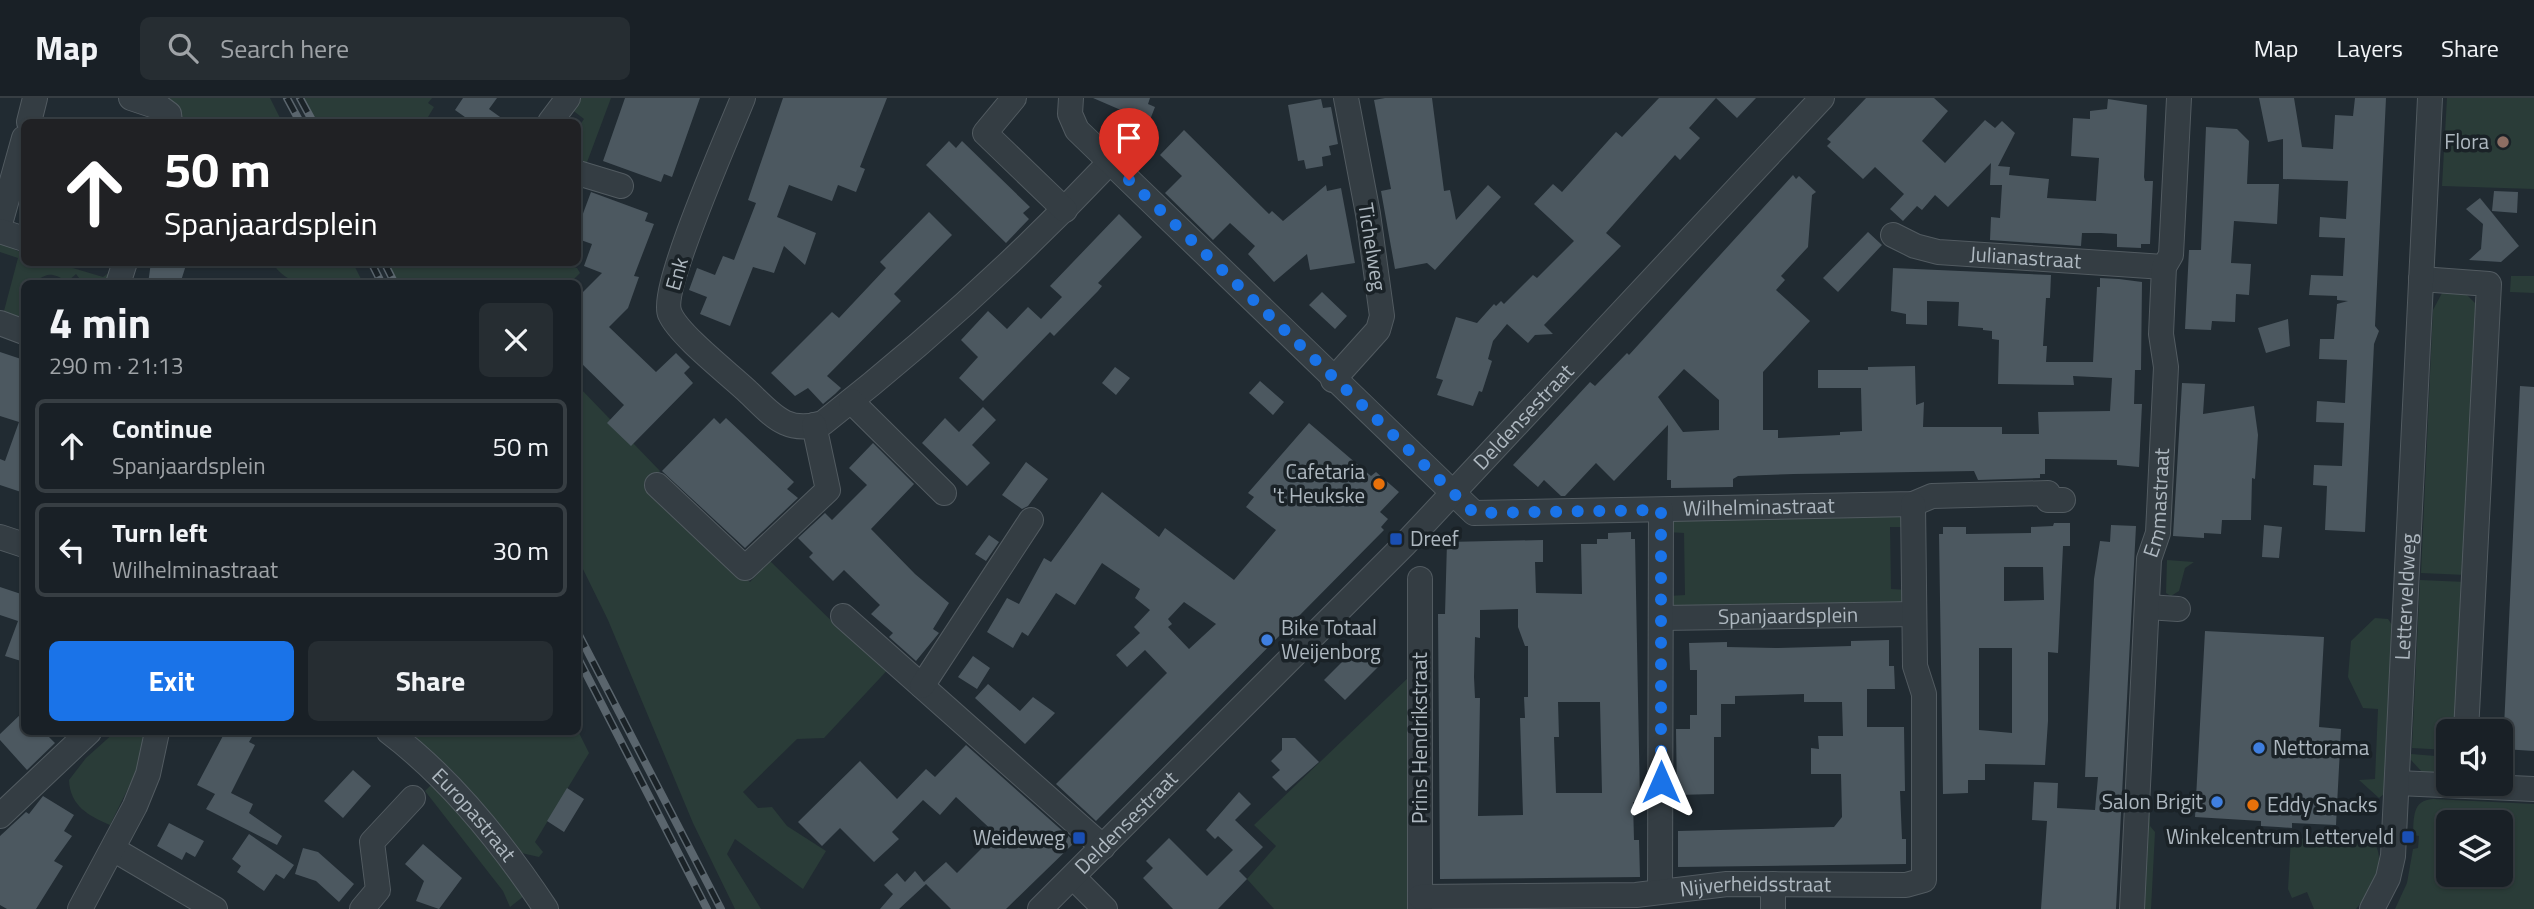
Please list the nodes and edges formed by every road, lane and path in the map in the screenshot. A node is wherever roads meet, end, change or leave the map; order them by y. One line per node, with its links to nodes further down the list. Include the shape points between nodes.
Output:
1 (35, 98): 11 (street)
2 (131, 98): 12 (street, via 161,107)
3 (568, 98): 13 (street)
4 (743, 98): 29 (street, Enk, via 681,256 669,292 670,314 777,419 802,428)
5 (1014, 98): 18 (street, via 985,132)
6 (1071, 98): 15 (street, via 1070,114 1077,130)
7 (1346, 98): 27 (street, Tichelweg, via 1382,316 1378,330)
8 (1821, 98): 32 (street, Deldensestraat)
9 (2179, 98): 23 (street, Emmastraat, via 2171,255)
10 (2430, 98): 24 (street, Letterveldweg)
11 (30, 119)
12 (170, 119)
13 (552, 119)
14 (21, 149): 19 (street)
15 (1110, 162): 18 (street); 27 (street)
16 (581, 174): 17 (street)
17 (621, 186)
18 (1065, 210): 28 (street, via 950,319)
19 (0, 224)
20 (0, 232): 22 (street)
21 (1892, 235): 23 (street, Julianastraat, via 1938,252)
22 (21, 238)
23 (2164, 267): 40 (street, Emmastraat, via 2161,334 2166,367 2158,533 2149,559)
24 (2421, 279): 46 (street, via 2489,284); 50 (street, Letterveldweg)
25 (0, 323): 26 (street)
26 (21, 331)
27 (1333, 380): 32 (street)
28 (851, 401): 29 (street); 31 (street)
29 (814, 425): 30 (street, via 828,490 745,568)
30 (657, 485)
31 (944, 493)
32 (1452, 493): 35 (street, Wilhelminastraat, via 1474,513); 56 (street, Deldensestraat)
33 (2063, 500): 34 (street, Wilhelminastraat, via 2048,500 2048,493 1932,496)
34 (1913, 505): 35 (street, Wilhelminastraat); 42 (street)
35 (1661, 510): 44 (street)
36 (1031, 520): 45 (street)
37 (0, 537): 38 (street)
38 (21, 544)
39 (1420, 579): 61 (street, Prins Hendrikstraat)
40 (2147, 607): 41 (street); 68 (street, Emmastraat)
41 (2178, 609)
42 (1914, 614): 44 (street, Spanjaardsplein); 60 (street, Nijverheidsstraat, via 1915,666 1924,694 1924,880)
43 (843, 615): 45 (street)
44 (1662, 618): 59 (street)
45 (922, 686): 56 (street)
46 (2467, 719)
47 (86, 735): 55 (street)
48 (156, 735): 57 (street, via 148,774)
49 (392, 735): 65 (street, Europastraat, via 436,774 497,841)
50 (2397, 783): 51 (street); 69 (street, Letterveldweg, via 2393,856)
51 (2436, 784)
52 (2513, 788): 53 (street)
53 (2534, 789)
54 (413, 798): 64 (street, via 372,842 378,890)
55 (0, 816)
56 (1103, 847): 58 (street, Deldensestraat)
57 (113, 849): 62 (street); 63 (street)
58 (1073, 877): 66 (street, Deldensestraat); 67 (street)
59 (1660, 890): 60 (street, Nijverheidsstraat, via 1691,886); 61 (street, Nijverheidsstraat, via 1636,895)
60 (1773, 897)
61 (1420, 903)
62 (80, 909)
63 (215, 909)
64 (362, 909)
65 (545, 909)
66 (1040, 909)
67 (1104, 909)
68 (2132, 909)
69 (2372, 909)

